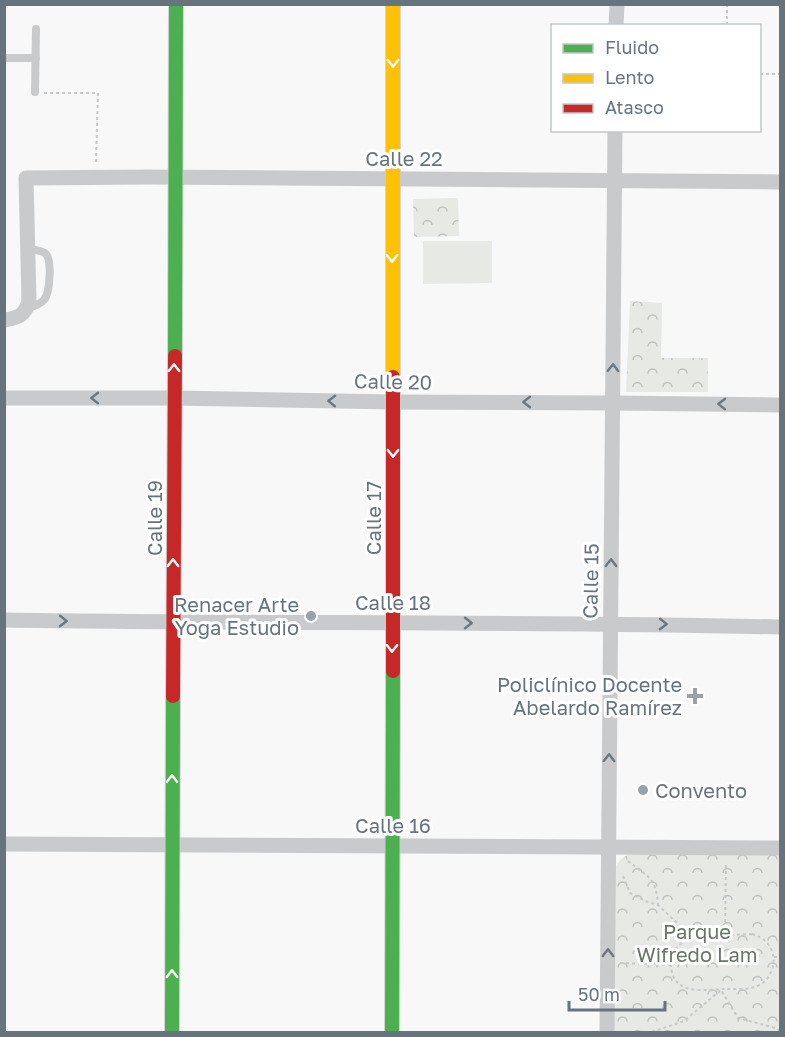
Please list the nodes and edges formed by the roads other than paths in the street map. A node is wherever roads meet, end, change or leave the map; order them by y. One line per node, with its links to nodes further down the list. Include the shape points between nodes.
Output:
1 (176, 4): 10 (street, Calle 19)
2 (393, 4): 11 (street, Calle 17, one-way to 11)
3 (617, 4): 4 (street)
4 (616, 24)
5 (36, 29): 7 (lane)
6 (4, 58): 7 (lane)
7 (36, 58): 8 (lane)
8 (35, 93)
9 (615, 132): 12 (street, Calle 15)
10 (175, 178): 11 (street, Calle 22); 14 (street, Calle 22, via 26,178); 18 (street, Calle 19, one-way to 10)
11 (392, 179): 12 (street, Calle 22); 19 (street, Calle 17, one-way to 19)
12 (615, 181): 13 (street, Calle 22); 20 (street, Calle 15, one-way to 12)
13 (780, 182)
14 (28, 249): 15 (street); 15 (lane, via 44,252 50,262 46,298)
15 (26, 310): 16 (street)
16 (4, 320)
17 (4, 398): 18 (street, Calle 20, one-way to 17)
18 (174, 398): 19 (street, Calle 20, one-way to 18); 23 (street, Calle 19, one-way to 18)
19 (393, 402): 20 (street, Calle 20, one-way to 19); 24 (street, Calle 17, one-way to 24)
20 (613, 403): 21 (street, Calle 20, one-way to 20); 25 (street, Calle 15, one-way to 20)
21 (780, 405)
22 (4, 621): 23 (street, Calle 18, one-way to 23)
23 (173, 623): 24 (street, Calle 18); 28 (street, Calle 19, one-way to 23)
24 (393, 623): 25 (street, Calle 18, one-way to 25); 29 (street, Calle 17, one-way to 29)
25 (610, 623): 26 (street, Calle 18, one-way to 26); 30 (street, Calle 15, one-way to 25)
26 (780, 627)
27 (4, 844): 28 (street, Calle 16)
28 (172, 845): 29 (street, Calle 16); 32 (street, Calle 19, one-way to 28)
29 (391, 846): 30 (street, Calle 16); 33 (street, Calle 17)
30 (608, 847): 31 (street, Calle 16); 34 (street, Calle 15, one-way to 30)
31 (780, 848)
32 (171, 1032)
33 (392, 1032)
34 (607, 1032)

